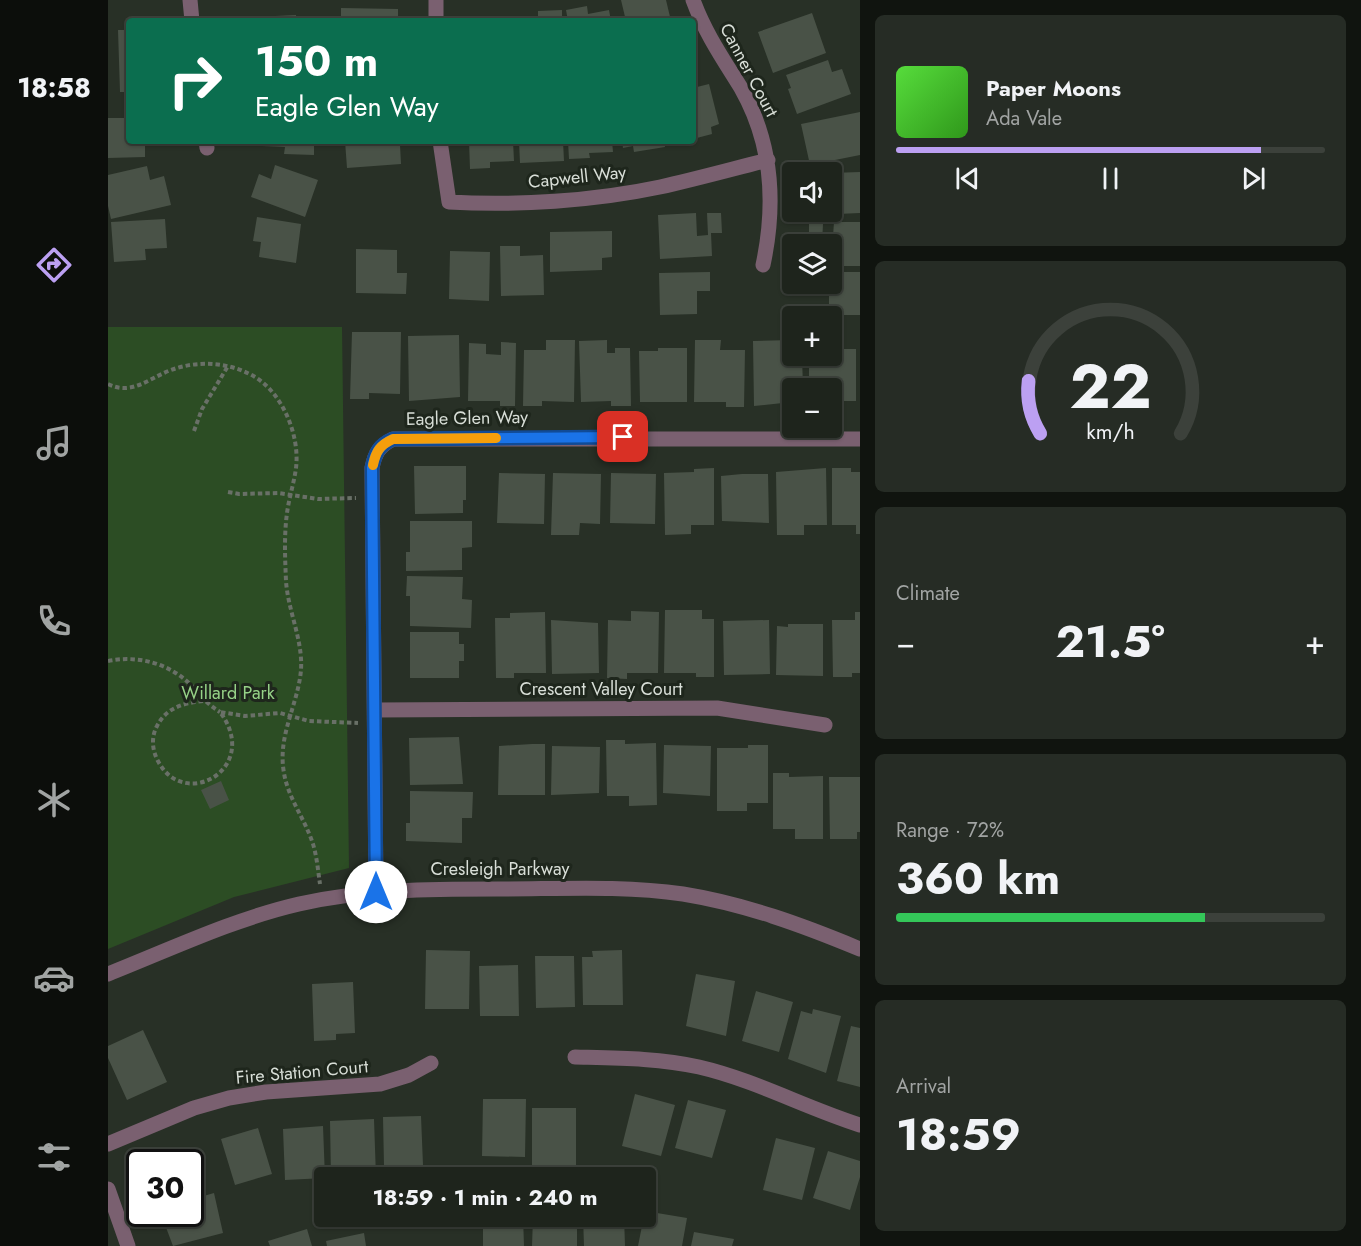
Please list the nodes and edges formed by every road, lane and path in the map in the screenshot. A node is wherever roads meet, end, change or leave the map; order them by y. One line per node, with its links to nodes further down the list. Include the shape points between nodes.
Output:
1 (190, 0): 4 (street)
2 (436, 0): 5 (street)
3 (693, 0): 7 (street, Canner Court, via 715,50 757,123)
4 (192, 18)
5 (436, 18)
6 (440, 144): 7 (street, Capwell Way, via 449,202 492,204 613,194 659,187)
7 (768, 160): 8 (street, Canner Court, via 771,230)
8 (763, 265)
9 (228, 366): 10 (path, via 185,366 131,388); 11 (path, via 202,409); 14 (path, via 255,377 266,387 290,424 296,469)
10 (108, 384)
11 (194, 431)
12 (860, 439): 15 (street, Eagle Glen Way, via 393,439 382,444 375,454)
13 (228, 492): 14 (path)
14 (289, 495): 15 (path); 20 (path, via 285,570 301,668)
15 (372, 498): 18 (street, Eagle Glen Way)
16 (108, 662): 17 (path, via 137,659 164,667 190,684)
17 (203, 701): 19 (path); 19 (path, via 172,709 153,734 156,758 173,778 198,783 212,779 230,762 234,749 232,733)
18 (375, 710): 22 (street, Crescent Valley Court, via 717,708); 23 (street, Eagle Glen Way)
19 (220, 712): 20 (path)
20 (289, 715): 21 (path, via 309,721); 24 (path, via 283,772 314,845)
21 (364, 723)
22 (825, 725)
23 (376, 892): 24 (street, Cresleigh Parkway); 25 (street, Cresleigh Parkway, via 624,889 682,894 739,905)
24 (322, 900): 26 (street, Cresleigh Parkway, via 263,914)
25 (860, 949)
26 (108, 974)
27 (575, 1057): 29 (street, via 653,1060 699,1067 744,1080)
28 (431, 1063): 30 (street, Fire Station Court, via 380,1084 229,1098 194,1108)
29 (860, 1125)
30 (108, 1144)
31 (108, 1190): 32 (street)
32 (128, 1246)

